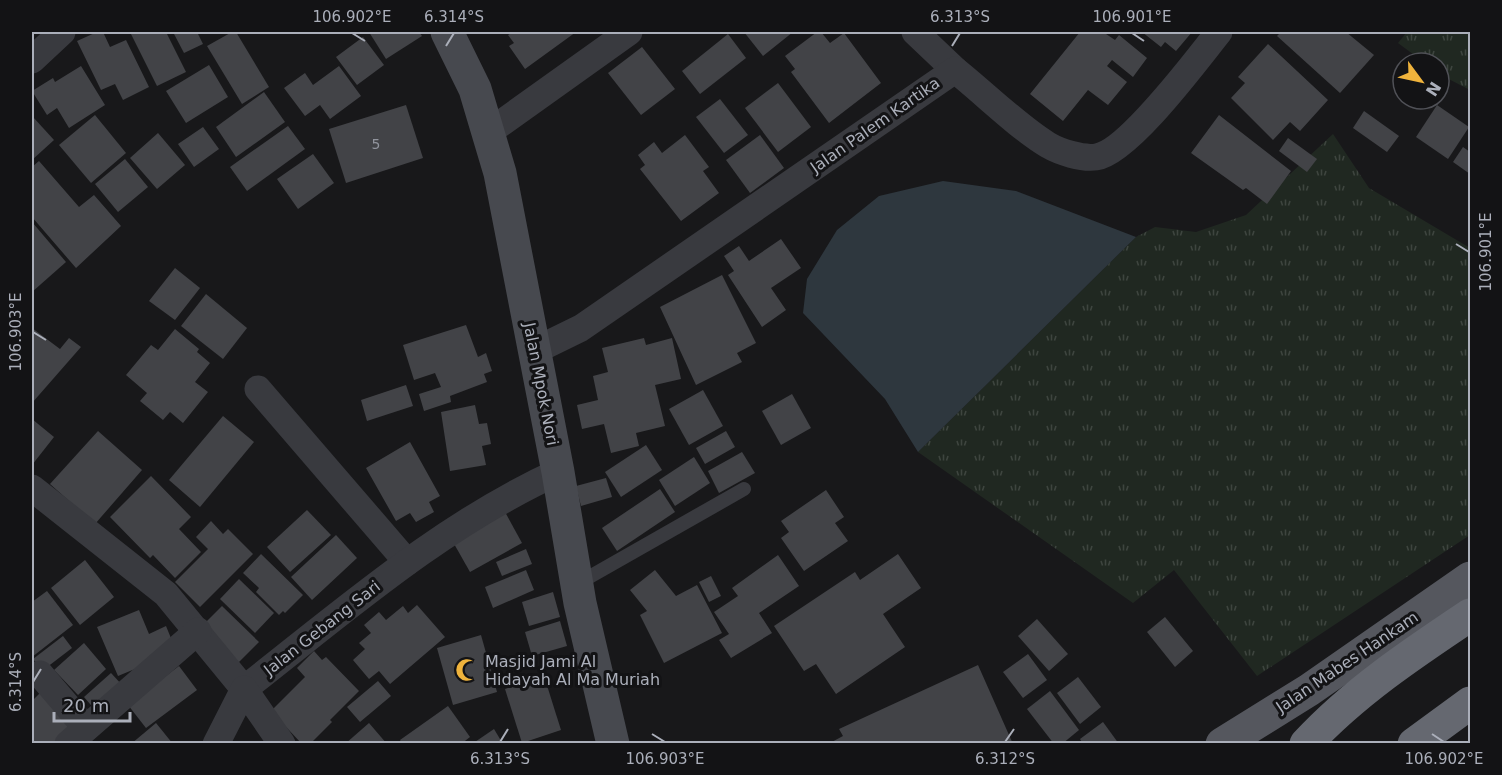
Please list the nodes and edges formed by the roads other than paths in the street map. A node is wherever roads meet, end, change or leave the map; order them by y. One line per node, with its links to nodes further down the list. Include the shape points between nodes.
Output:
1 (447, 32): 6 (main road, Jalan Mpok Nori)
2 (629, 32): 6 (street)
3 (915, 32): 5 (street)
4 (1220, 32): 5 (street, Jalan Palem Kartika, via 1143,122 1116,147 1097,157 1080,156 1048,145)
5 (955, 70): 7 (street, Jalan Palem Kartika, via 581,328)
6 (489, 132): 7 (main road, Jalan Mpok Nori)
7 (534, 351): 9 (main road, Jalan Mpok Nori)
8 (258, 389): 12 (street)
9 (558, 472): 12 (street, Jalan Gebang Sari, via 516,491); 14 (main road, Jalan Mpok Nori)
10 (32, 488): 16 (street, via 166,594)
11 (744, 489): 14 (lane)
12 (407, 562): 18 (street, Jalan Gebang Sari)
13 (1470, 578): 24 (main road, Jalan Mabes Hankam, via 1309,690)
14 (577, 584): 23 (main road, Jalan Mpok Nori)
15 (1470, 615): 25 (highway, via 1410,655)
16 (198, 631): 18 (street); 20 (street)
17 (40, 674): 20 (street)
18 (244, 689): 21 (street); 22 (street)
19 (1470, 703): 26 (highway)
20 (77, 736)
21 (216, 744)
22 (282, 744)
23 (613, 744)
24 (1222, 744)
25 (1306, 744)
26 (1414, 744)

